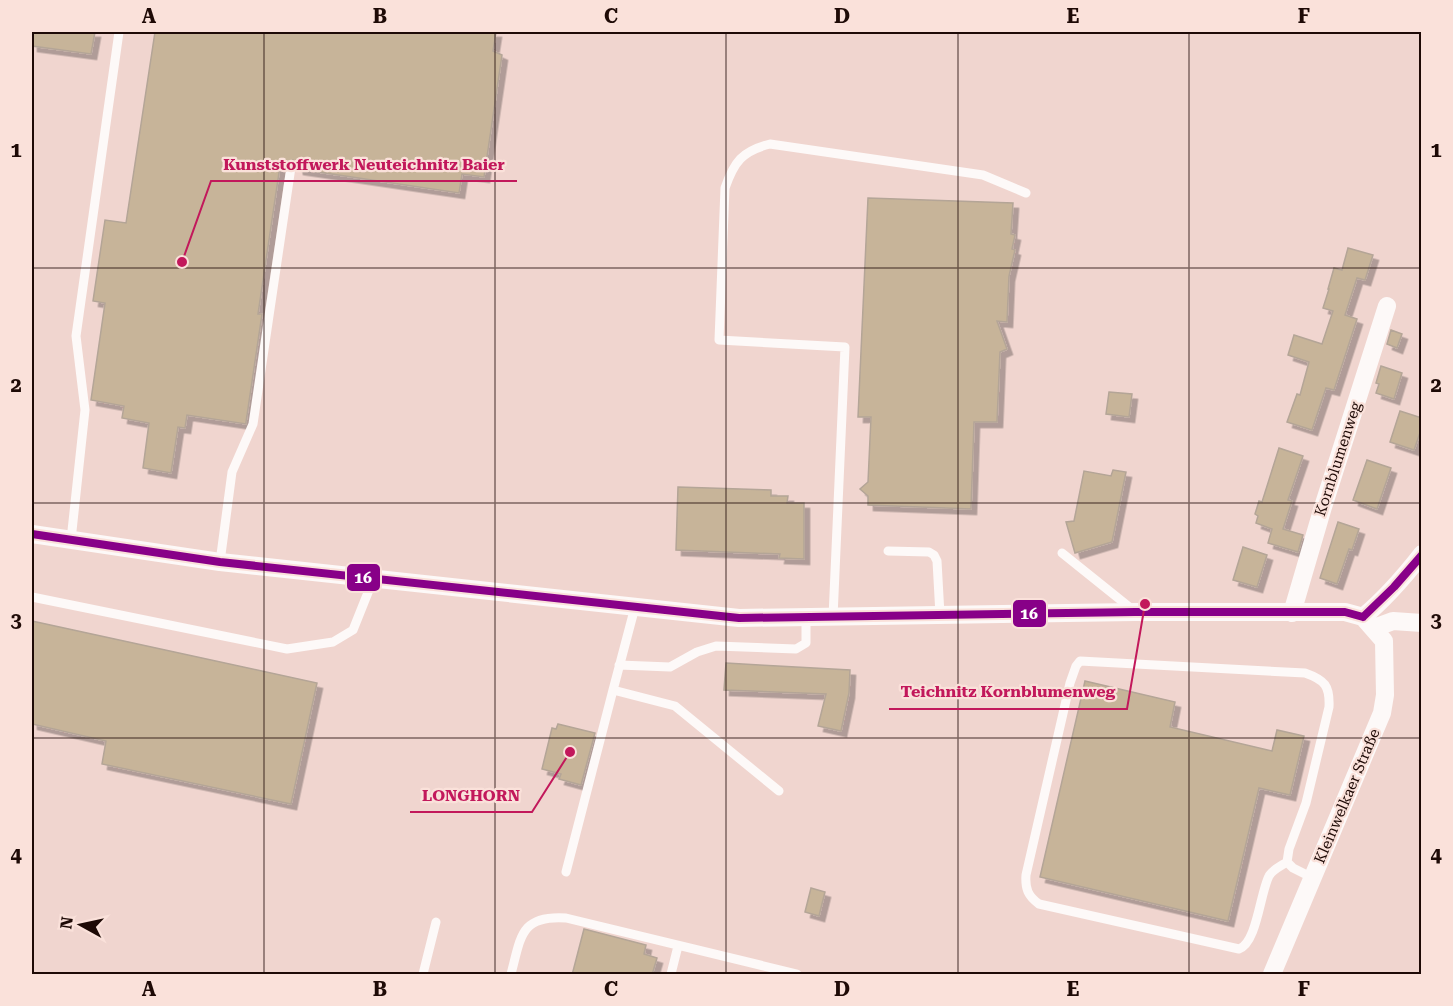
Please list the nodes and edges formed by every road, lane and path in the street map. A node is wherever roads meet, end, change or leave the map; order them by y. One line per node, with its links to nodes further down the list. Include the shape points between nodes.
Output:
1 (119, 32): 6 (lane, via 76,336 85,410)
2 (291, 168): 10 (lane, via 253,424 232,472)
3 (1026, 193): 18 (lane, via 983,175 770,144 753,148 731,169 725,188 719,340 846,347)
4 (1387, 306): 15 (street, Kornblumenweg)
5 (32, 534): 6 (street)
6 (71, 540): 10 (street)
7 (888, 551): 16 (lane, via 934,555)
8 (1062, 553): 14 (lane)
9 (1422, 554): 19 (street)
10 (220, 562): 11 (street)
11 (374, 580): 12 (lane, via 353,630 333,642 287,648); 13 (street)
12 (32, 597)
13 (635, 607): 17 (street, via 739,618); 21 (lane)
14 (1135, 612): 15 (street); 16 (street)
15 (1292, 613): 19 (street, via 1345,612)
16 (940, 615): 18 (street)
17 (806, 617): 18 (street); 21 (lane, via 806,643 796,649 716,646 670,667)
18 (832, 617)
19 (1369, 622): 20 (street); 26 (street, Kleinwelkaer Straße, via 1384,641 1382,713)
20 (1422, 623)
21 (619, 665): 22 (lane)
22 (613, 690): 23 (lane, via 675,706); 25 (lane)
23 (779, 791)
24 (1287, 862): 24 (lane, via 1329,707 1329,692 1320,679 1305,673 1080,661 1070,683 1026,875 1026,891 1031,899 1239,949 1251,937 1269,876); 26 (lane)
25 (566, 872)
26 (1313, 878): 33 (street, Kleinwelkaer Straße)
27 (436, 922): 29 (lane)
28 (678, 946): 30 (lane, via 566,918 543,918 524,930); 31 (lane); 32 (lane)
29 (423, 975)
30 (511, 975)
31 (671, 975)
32 (797, 975)
33 (1272, 975)

